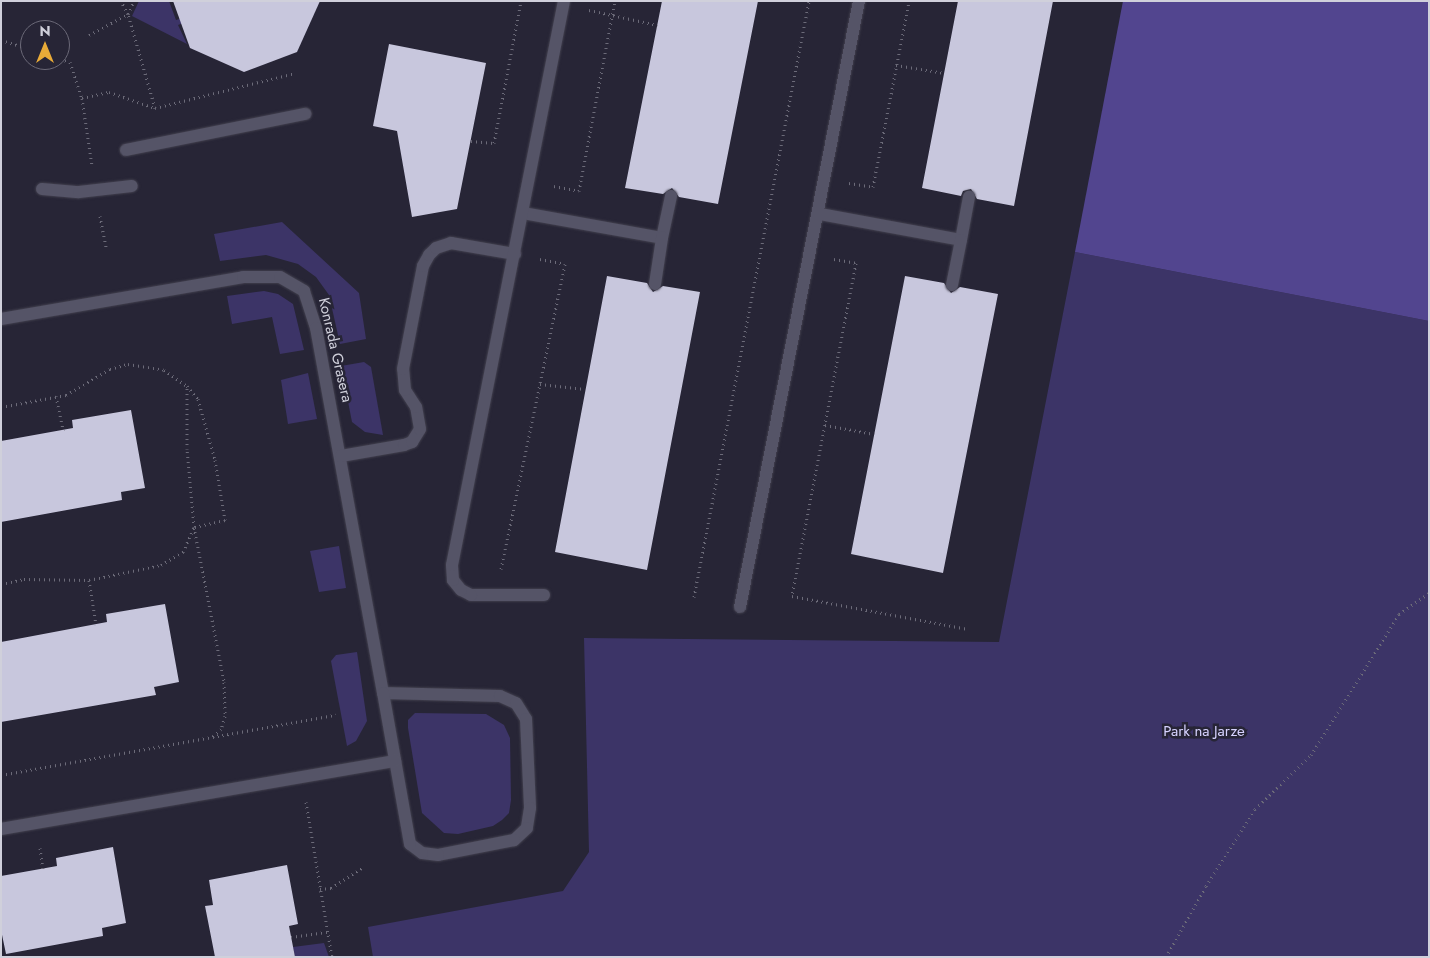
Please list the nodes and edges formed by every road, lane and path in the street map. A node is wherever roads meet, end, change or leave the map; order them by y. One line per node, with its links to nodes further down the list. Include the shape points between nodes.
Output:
1 (121, 1): 9 (path)
2 (134, 1): 9 (path)
3 (521, 1): 22 (path, via 494,143)
4 (616, 1): 10 (path)
5 (810, 1): 56 (path)
6 (859, 1): 24 (street)
7 (909, 1): 16 (path)
8 (564, 3): 10 (path); 25 (street)
9 (128, 14): 12 (path); 20 (path)
10 (613, 15): 11 (path); 25 (path, via 579,191)
11 (657, 25)
12 (89, 35)
13 (1, 40): 14 (path)
14 (20, 46)
15 (70, 62): 19 (path)
16 (896, 65): 18 (path); 24 (path, via 873,187)
17 (295, 73): 20 (path)
18 (944, 73)
19 (82, 98): 20 (path, via 109,92); 28 (path)
20 (155, 108)
21 (305, 114): 23 (street)
22 (470, 141)
23 (126, 150)
24 (826, 179): 32 (street)
25 (529, 181): 31 (street)
26 (132, 186): 28 (street)
27 (42, 189): 28 (street)
28 (96, 190): 35 (path)
29 (671, 196): 33 (street)
30 (969, 198): 34 (street)
31 (523, 213): 33 (street); 36 (street)
32 (820, 214): 34 (street); 37 (street)
33 (662, 238): 38 (street)
34 (962, 240): 39 (street)
35 (106, 248)
36 (515, 254): 41 (path, via 565,264); 49 (street, via 451,243 436,248 429,255 403,369 405,390 416,407 420,428 412,442 404,445); 54 (street, via 452,564 453,580 461,590 470,595)
37 (811, 254): 46 (path, via 856,263); 57 (street)
38 (655, 284)
39 (952, 285)
40 (1, 319): 49 (street, Konrada Grasera, via 242,277 268,276 290,281 308,300)
41 (540, 384): 43 (path); 54 (path)
42 (187, 386): 44 (path, via 159,368 128,364 110,369 66,394); 50 (path); 50 (path, via 198,399 204,415 225,520)
43 (586, 390)
44 (56, 396): 45 (path); 47 (path)
45 (1, 407)
46 (825, 425): 48 (path); 59 (path, via 792,596)
47 (63, 430)
48 (874, 434)
49 (341, 456): 60 (street, Konrada Grasera)
50 (194, 527): 51 (path, via 183,552 161,565); 62 (path, via 224,682 225,716 220,729)
51 (89, 580): 52 (path, via 24,579); 58 (path)
52 (1, 584)
53 (1429, 593): 74 (path, via 1399,614 1311,755 1256,810 1206,886)
54 (495, 595): 55 (street)
55 (544, 595)
56 (694, 597)
57 (740, 607)
58 (96, 624)
59 (968, 629)
60 (383, 693): 63 (street, Konrada Grasera); 63 (street, Konrada Grasera, via 500,696 516,703 526,719 530,808 527,828 514,840 438,855 422,853 410,844)
61 (336, 715): 62 (path)
62 (212, 737): 64 (path)
63 (395, 761): 66 (street)
64 (1, 774)
65 (306, 805): 70 (path)
66 (1, 829)
67 (39, 844): 69 (path)
68 (363, 867): 70 (path, via 331,888)
69 (43, 869)
70 (320, 889): 71 (path)
71 (328, 932): 72 (path); 73 (path)
72 (291, 937)
73 (332, 957)
74 (1166, 957)

